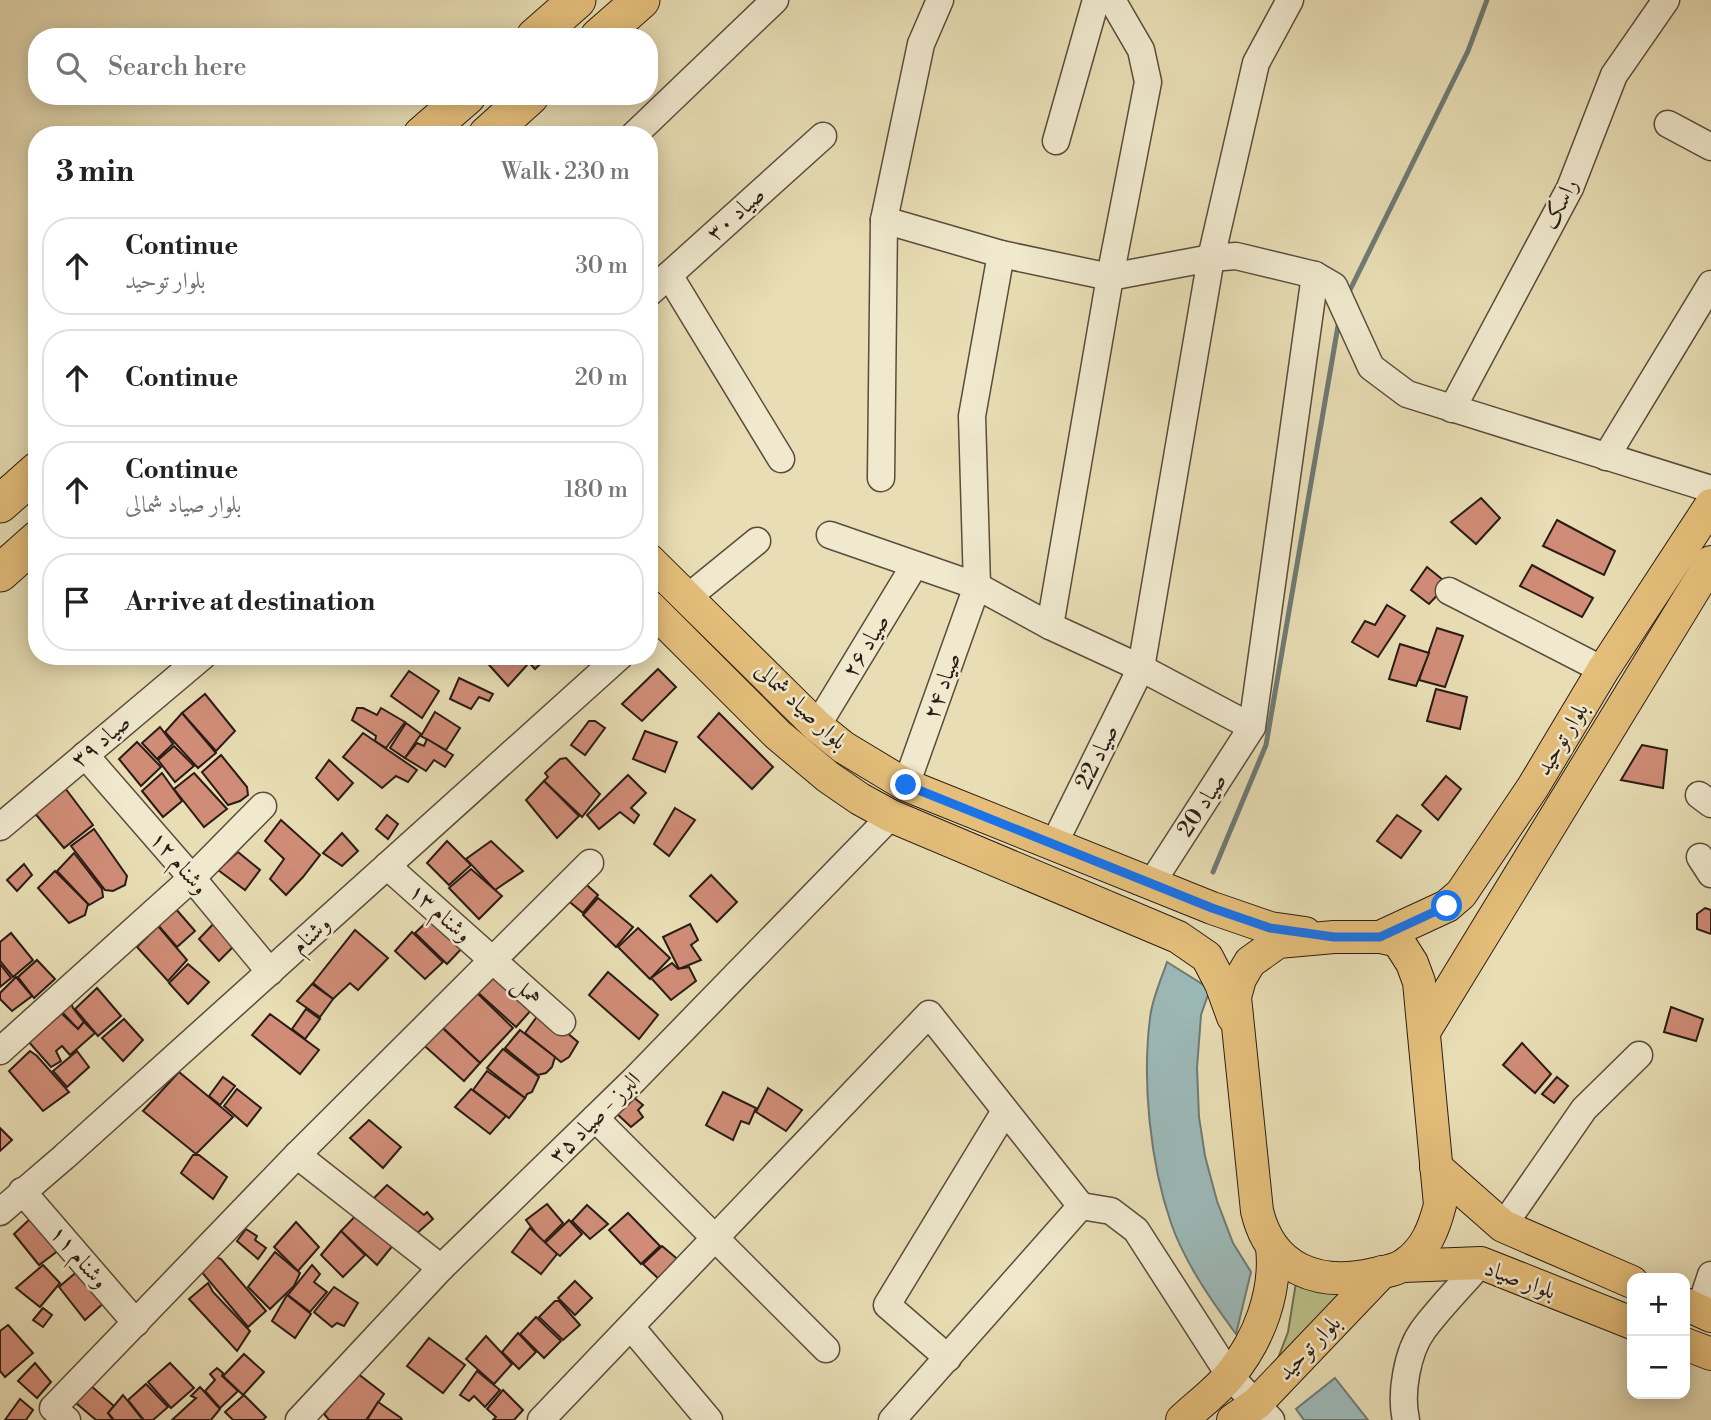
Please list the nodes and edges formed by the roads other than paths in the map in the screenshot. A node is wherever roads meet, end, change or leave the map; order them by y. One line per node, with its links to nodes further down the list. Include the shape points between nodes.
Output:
1 (577, 0): 9 (highway)
2 (641, 0): 10 (highway)
3 (775, 0): 18 (street)
4 (940, 0): 22 (street, via 920,44)
5 (1096, 0): 20 (street)
6 (1112, 0): 26 (street, via 1141,50 1148,82)
7 (1290, 0): 24 (street, صیاد 22, via 1256,62)
8 (1666, 0): 30 (street, راسک, via 1614,75 1570,188)
9 (545, 28)
10 (609, 28)
11 (457, 105): 15 (highway)
12 (521, 105): 16 (highway)
13 (527, 105): 17 (main road)
14 (1668, 124): 21 (street)
15 (432, 126)
16 (497, 126)
17 (519, 126)
18 (643, 126)
19 (823, 136): 25 (street, صیاد ۳۰)
20 (1056, 141)
21 (1711, 147)
22 (884, 220): 23 (street); 33 (street)
23 (1001, 254): 26 (street); 45 (street, via 972,416)
24 (1211, 258): 26 (street); 27 (street, via 1236,256); 52 (street, صیاد 22)
25 (669, 275): 29 (street, صیاد ۳۰); 32 (street)
26 (1110, 277): 49 (street)
27 (1325, 281): 30 (street, via 1371,367 1407,394); 55 (street)
28 (1711, 284): 31 (street)
29 (658, 285)
30 (1452, 409): 31 (street)
31 (1606, 457): 35 (street)
32 (781, 459)
33 (881, 478)
34 (28, 479): 36 (highway)
35 (1711, 489)
36 (0, 503)
37 (1711, 505): 53 (main road, بلوار توحید)
38 (830, 535): 42 (street)
39 (757, 541): 47 (street)
40 (28, 548): 44 (highway)
41 (1711, 562): 72 (main road, بلوار توحید)
42 (914, 565): 45 (street); 54 (street, صیاد ۲۶)
43 (658, 569): 47 (main road, بلوار صیاد شمالی)
44 (0, 573)
45 (977, 586): 49 (street); 57 (street, صیاد ۲۴)
46 (1449, 591): 53 (street)
47 (687, 598): 54 (main road, بلوار صیاد شمالی)
48 (658, 624): 59 (main road, بلوار صیاد شمالی, via 828,778)
49 (1049, 626): 52 (street)
50 (192, 665): 56 (street, صیاد ۳۹)
51 (610, 665): 63 (street, وشنام)
52 (1141, 668): 55 (street); 61 (street, صیاد 22)
53 (1603, 670): 67 (main road, بلوار توحید, via 1533,787 1461,894 1447,906)
54 (817, 726): 57 (main road, بلوار صیاد شمالی)
55 (1252, 727): 65 (street, صیاد 20)
56 (85, 755): 60 (street, صیاد ۳۹); 64 (street, وشنام ۱۲)
57 (906, 785): 61 (main road, بلوار صیاد شمالی)
58 (264, 806): 64 (street)
59 (891, 816): 71 (main road, بلوار صیاد شمالی, via 1178,937 1207,957); 76 (street, البرز - صیاد ۳۵)
60 (0, 827)
61 (1053, 846): 65 (main road, بلوار صیاد شمالی)
62 (590, 863): 68 (street)
63 (387, 866): 68 (street, وشنام ۱۳); 69 (street, وشنام)
64 (192, 878): 69 (street, وشنام ۱۲); 73 (street)
65 (1151, 884): 66 (main road, بلوار صیاد شمالی, via 1270,928)
66 (1334, 937): 67 (main road); 71 (main road, via 1278,942 1250,962 1234,998)
67 (1380, 937): 72 (main road, بلوار توحید, via 1398,942 1412,962)
68 (493, 960): 70 (street, همل); 77 (street)
69 (270, 972): 79 (street, وشنام)
70 (562, 1022)
71 (1238, 1030): 84 (main road, via 1257,1211)
72 (1424, 1031): 78 (main road, بلوار توحید)
73 (0, 1051)
74 (1639, 1055): 82 (street, via 1584,1109)
75 (1005, 1111): 80 (street); 83 (street, via 929,1014); 97 (street, via 887,1305)
76 (595, 1118): 83 (street); 86 (street, البرز - صیاد ۳۵)
77 (297, 1155): 86 (street); 92 (street)
78 (1436, 1167): 82 (main road, بلوار صیاد); 87 (main road, بلوار توحید, via 1440,1205 1429,1238)
79 (22, 1191): 81 (street, وشنام); 92 (street, وشنام ۱۱)
80 (1081, 1206): 97 (street); 98 (street, via 1111,1211 1136,1230)
81 (0, 1212)
82 (1503, 1226): 85 (main road, via 1480,1239); 89 (main road, بلوار صیاد)
83 (714, 1240): 93 (street); 95 (street)
84 (1272, 1247): 87 (main road, بلوار صیاد, via 1294,1268 1318,1276 1345,1278); 98 (main road, بلوار توحید, via 1274,1267 1266,1311)
85 (1480, 1263): 87 (main road, بلوار صیاد); 91 (main road, بلوار صیاد); 106 (street, via 1422,1332 1404,1381)
86 (441, 1268): 101 (street, البرز - صیاد ۳۵)
87 (1393, 1269): 99 (main road, بلوار توحید)
88 (1711, 1275): 90 (street)
89 (1627, 1280)
90 (1698, 1310)
91 (1627, 1321)
92 (136, 1322): 100 (street, via 53,1408)
93 (631, 1327): 102 (street); 103 (street)
94 (1690, 1346): 96 (main road)
95 (825, 1349)
96 (1711, 1354)
97 (948, 1358): 104 (street)
98 (1230, 1376): 99 (street); 105 (main road, بلوار توحید)
99 (1254, 1414)
100 (67, 1420)
101 (299, 1420)
102 (541, 1420)
103 (709, 1420)
104 (892, 1420)
105 (1182, 1420)
106 (1406, 1420)

